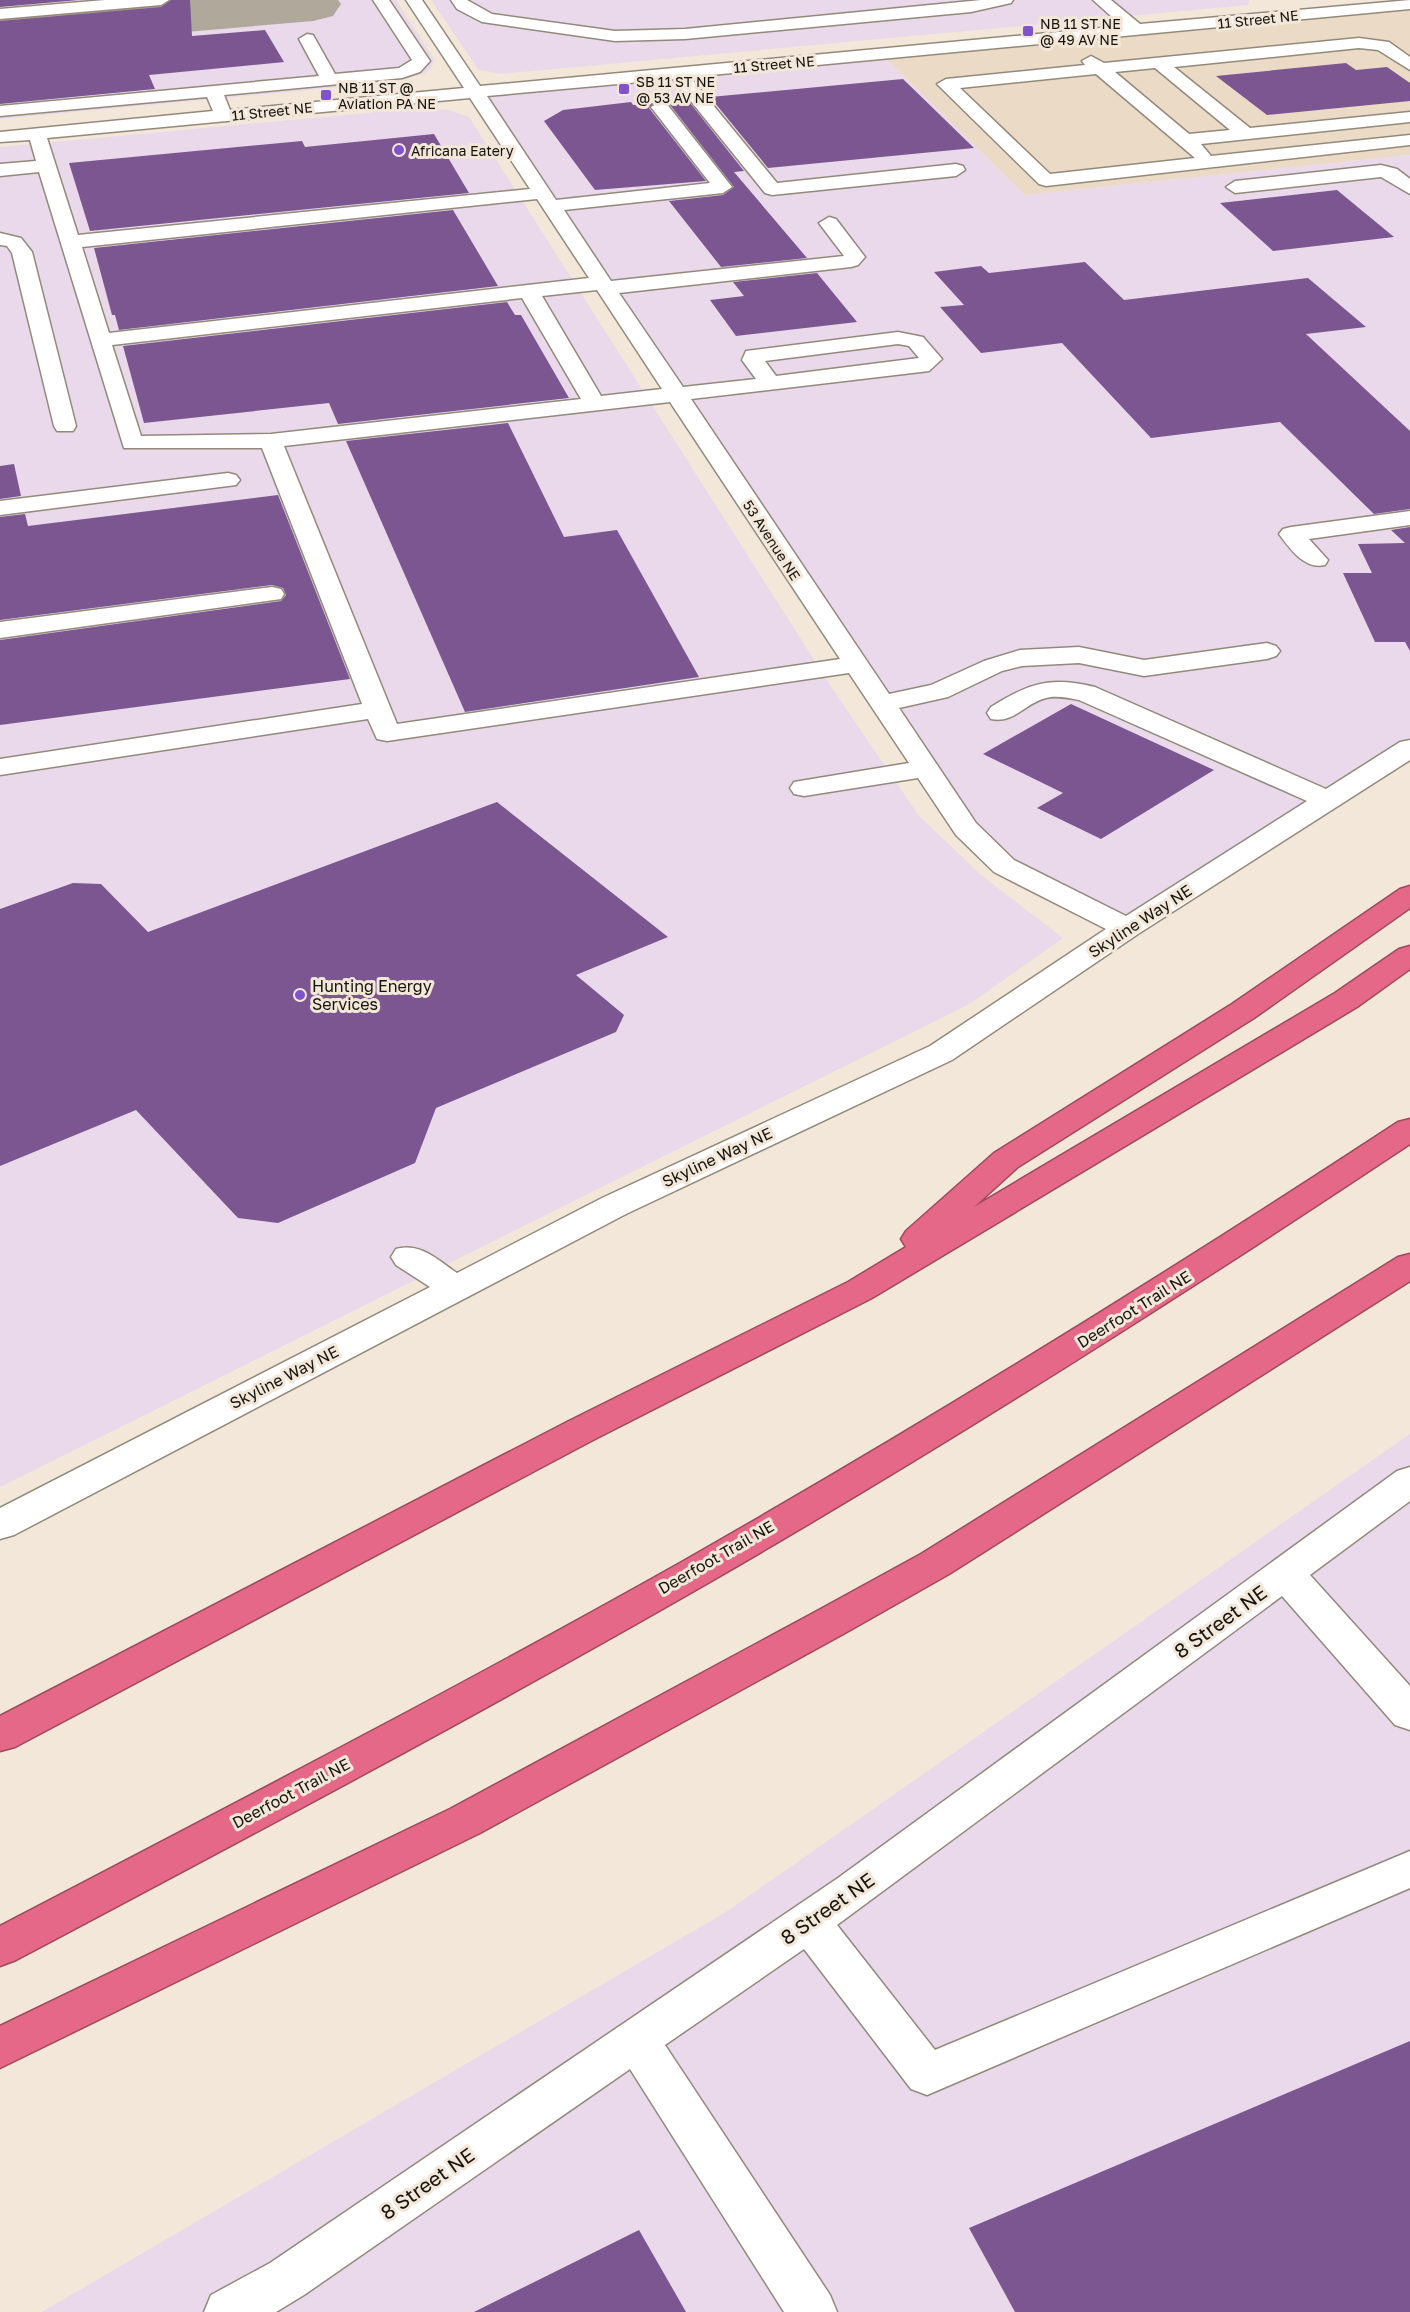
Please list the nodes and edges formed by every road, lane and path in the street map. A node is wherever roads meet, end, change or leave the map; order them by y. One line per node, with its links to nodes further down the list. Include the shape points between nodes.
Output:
1 (161, 0): 9 (street)
2 (381, 0): 17 (street, via 421,61 402,73)
3 (414, 0): 20 (street, 53 Avenue NE)
4 (459, 0): 5 (street, via 488,18 615,36 721,31 971,7)
5 (1005, 0)
6 (1101, 0): 11 (street)
7 (1357, 0): 10 (street)
8 (1405, 5): 10 (street, 11 Street NE)
9 (0, 14)
10 (1279, 16): 11 (street, 11 Street NE)
11 (1138, 31): 12 (street, 11 Street NE)
12 (1064, 37): 16 (street); 18 (street, 11 Street NE)
13 (307, 39): 17 (street)
14 (1159, 63): 15 (street, via 1359,43 1383,46); 16 (street); 27 (street)
15 (1410, 65)
16 (1101, 69): 30 (street); 31 (street, via 946,84 1046,180)
17 (326, 73): 19 (street); 21 (street, via 175,80 171,83)
18 (677, 73): 20 (street, 11 Street NE); 34 (street, via 772,189)
19 (213, 91): 21 (street); 24 (street)
20 (474, 91): 24 (street, 11 Street NE); 37 (street, 53 Avenue NE)
21 (175, 95): 23 (street)
22 (660, 107): 37 (street, via 723,187)
23 (0, 111)
24 (224, 116): 26 (street, 11 Street NE)
25 (1410, 117): 27 (street)
26 (37, 134): 28 (street, 11 Street NE); 32 (street)
27 (1246, 134): 30 (street)
28 (0, 138)
29 (1410, 140): 31 (street)
30 (1186, 141): 31 (street)
31 (1211, 162)
32 (46, 166): 33 (street); 40 (street)
33 (0, 170)
34 (956, 170)
35 (1235, 187): 36 (street, via 1381,171 1390,172)
36 (1410, 188)
37 (547, 200): 40 (street); 41 (street, 53 Avenue NE)
38 (829, 223): 41 (street, via 853,250 855,257 850,261)
39 (0, 239): 47 (street, via 14,242 22,252)
40 (70, 242): 43 (street)
41 (604, 286): 42 (street); 45 (street, 53 Avenue NE)
42 (529, 292): 43 (street); 46 (street)
43 (100, 340): 48 (street, via 132,443)
44 (771, 383): 44 (street, via 921,366 931,359 916,341 898,338 754,356); 45 (street)
45 (676, 394): 46 (street); 56 (street, 53 Avenue NE)
46 (594, 404): 48 (street)
47 (65, 426)
48 (271, 441): 58 (street)
49 (228, 480): 50 (street)
50 (0, 508)
51 (1410, 518): 52 (street, via 1291,534)
52 (1316, 560)
53 (272, 594): 54 (street)
54 (0, 630)
55 (1266, 651): 57 (street, via 1144,668 1079,655 1020,658 939,691)
56 (854, 665): 57 (street, 53 Avenue NE); 58 (street, via 387,733)
57 (881, 704): 62 (street, 53 Avenue NE)
58 (379, 709): 61 (street)
59 (1000, 713): 64 (street, via 1038,689 1086,693)
60 (1410, 748): 64 (street, Skyline Way NE)
61 (0, 767)
62 (925, 769): 63 (street); 66 (street, 53 Avenue NE, via 966,829 1004,866)
63 (804, 788)
64 (1329, 801): 66 (street, Skyline Way NE)
65 (1410, 895): 73 (highway, via 1243,1011 1006,1160)
66 (1127, 928): 72 (street, Skyline Way NE, via 940,1053 614,1206)
67 (1410, 955): 73 (highway, via 1346,1000)
68 (1410, 1129): 82 (highway, Deerfoot Trail NE, via 1229,1250 1014,1385 451,1708)
69 (1410, 1247): 76 (highway)
70 (408, 1257): 72 (street)
71 (1410, 1264): 76 (highway)
72 (456, 1288): 75 (street, Skyline Way NE)
73 (860, 1290): 79 (highway, via 580,1431)
74 (1410, 1481): 77 (street, 8 Street NE)
75 (0, 1525)
76 (935, 1563): 84 (highway, via 465,1821)
77 (1285, 1573): 78 (street); 81 (street, 8 Street NE)
78 (1410, 1714)
79 (0, 1735)
80 (1410, 1869): 81 (street, via 927,2075)
81 (808, 1922): 83 (street, 8 Street NE)
82 (0, 1947)
83 (636, 2039): 85 (street, 8 Street NE, via 287,2279); 86 (street)
84 (0, 2048)
85 (229, 2312)
86 (812, 2312)

